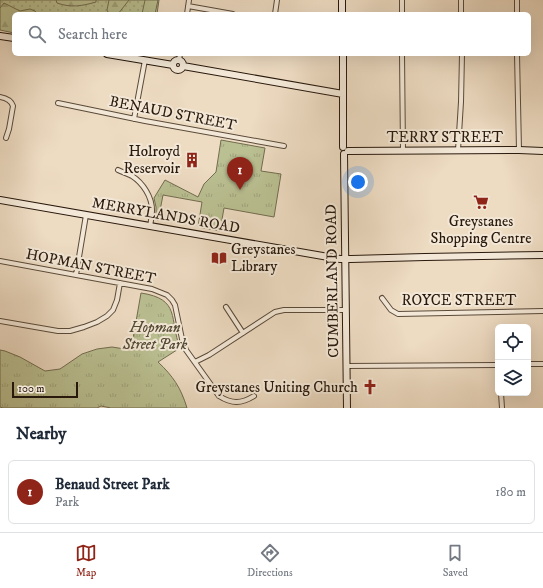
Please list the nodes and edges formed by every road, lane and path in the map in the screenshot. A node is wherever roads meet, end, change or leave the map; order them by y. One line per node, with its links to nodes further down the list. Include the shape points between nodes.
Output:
1 (189, 0): 7 (street)
2 (278, 0): 10 (street)
3 (342, 0): 11 (street)
4 (402, 0): 12 (street)
5 (461, 0): 13 (street)
6 (516, 0): 14 (street)
7 (188, 6): 8 (street); 9 (street)
8 (187, 12)
9 (222, 12)
10 (275, 12)
11 (342, 12)
12 (402, 12)
13 (461, 12)
14 (517, 12)
15 (0, 36): 16 (street)
16 (12, 38)
17 (120, 56): 23 (street)
18 (342, 56): 26 (street, CUMBERLAND ROAD)
19 (402, 56): 35 (street)
20 (462, 56): 32 (street)
21 (517, 56): 33 (street)
22 (179, 57): 24 (street); 25 (street)
23 (145, 60): 24 (street); 29 (street)
24 (173, 65): 25 (street, via 177,70)
25 (183, 66): 26 (street)
26 (342, 94): 34 (street, CUMBERLAND ROAD)
27 (0, 97): 30 (street, via 13,101)
28 (58, 103): 29 (street, BENAUD STREET)
29 (134, 119): 31 (street, BENAUD STREET)
30 (6, 138)
31 (284, 146)
32 (458, 150): 33 (street, TERRY STREET); 35 (street, TERRY STREET)
33 (519, 150): 36 (street, TERRY STREET)
34 (345, 151): 35 (street, TERRY STREET); 42 (street, CUMBERLAND ROAD)
35 (403, 151)
36 (543, 151)
37 (118, 170): 40 (street, via 137,180 146,191 152,210)
38 (0, 200): 39 (street, MERRYLANDS ROAD)
39 (86, 215): 40 (street, MERRYLANDS ROAD); 44 (street)
40 (150, 226): 42 (street, MERRYLANDS ROAD)
41 (543, 255): 42 (street, MERRYLANDS ROAD)
42 (345, 259): 48 (street, CUMBERLAND ROAD)
43 (0, 261): 44 (street, HOPMAN STREET)
44 (76, 275): 45 (street, HOPMAN STREET)
45 (120, 283): 50 (street, via 113,310 84,328 58,331); 52 (street, HOPMAN STREET, via 160,291 172,300 184,345)
46 (382, 298): 49 (street, ROYCE STREET, via 391,310 401,314)
47 (226, 307): 51 (street)
48 (346, 310): 51 (street, via 280,311); 56 (street, CUMBERLAND ROAD)
49 (543, 311)
50 (0, 321)
51 (243, 333): 52 (street)
52 (195, 362): 57 (street, HOPMAN STREET, via 224,399 241,402)
53 (495, 364): 56 (street)
54 (531, 364): 55 (street)
55 (543, 364)
56 (347, 366): 59 (street, CUMBERLAND ROAD)
57 (254, 396)
58 (501, 396): 60 (street)
59 (347, 408)
60 (502, 408)

